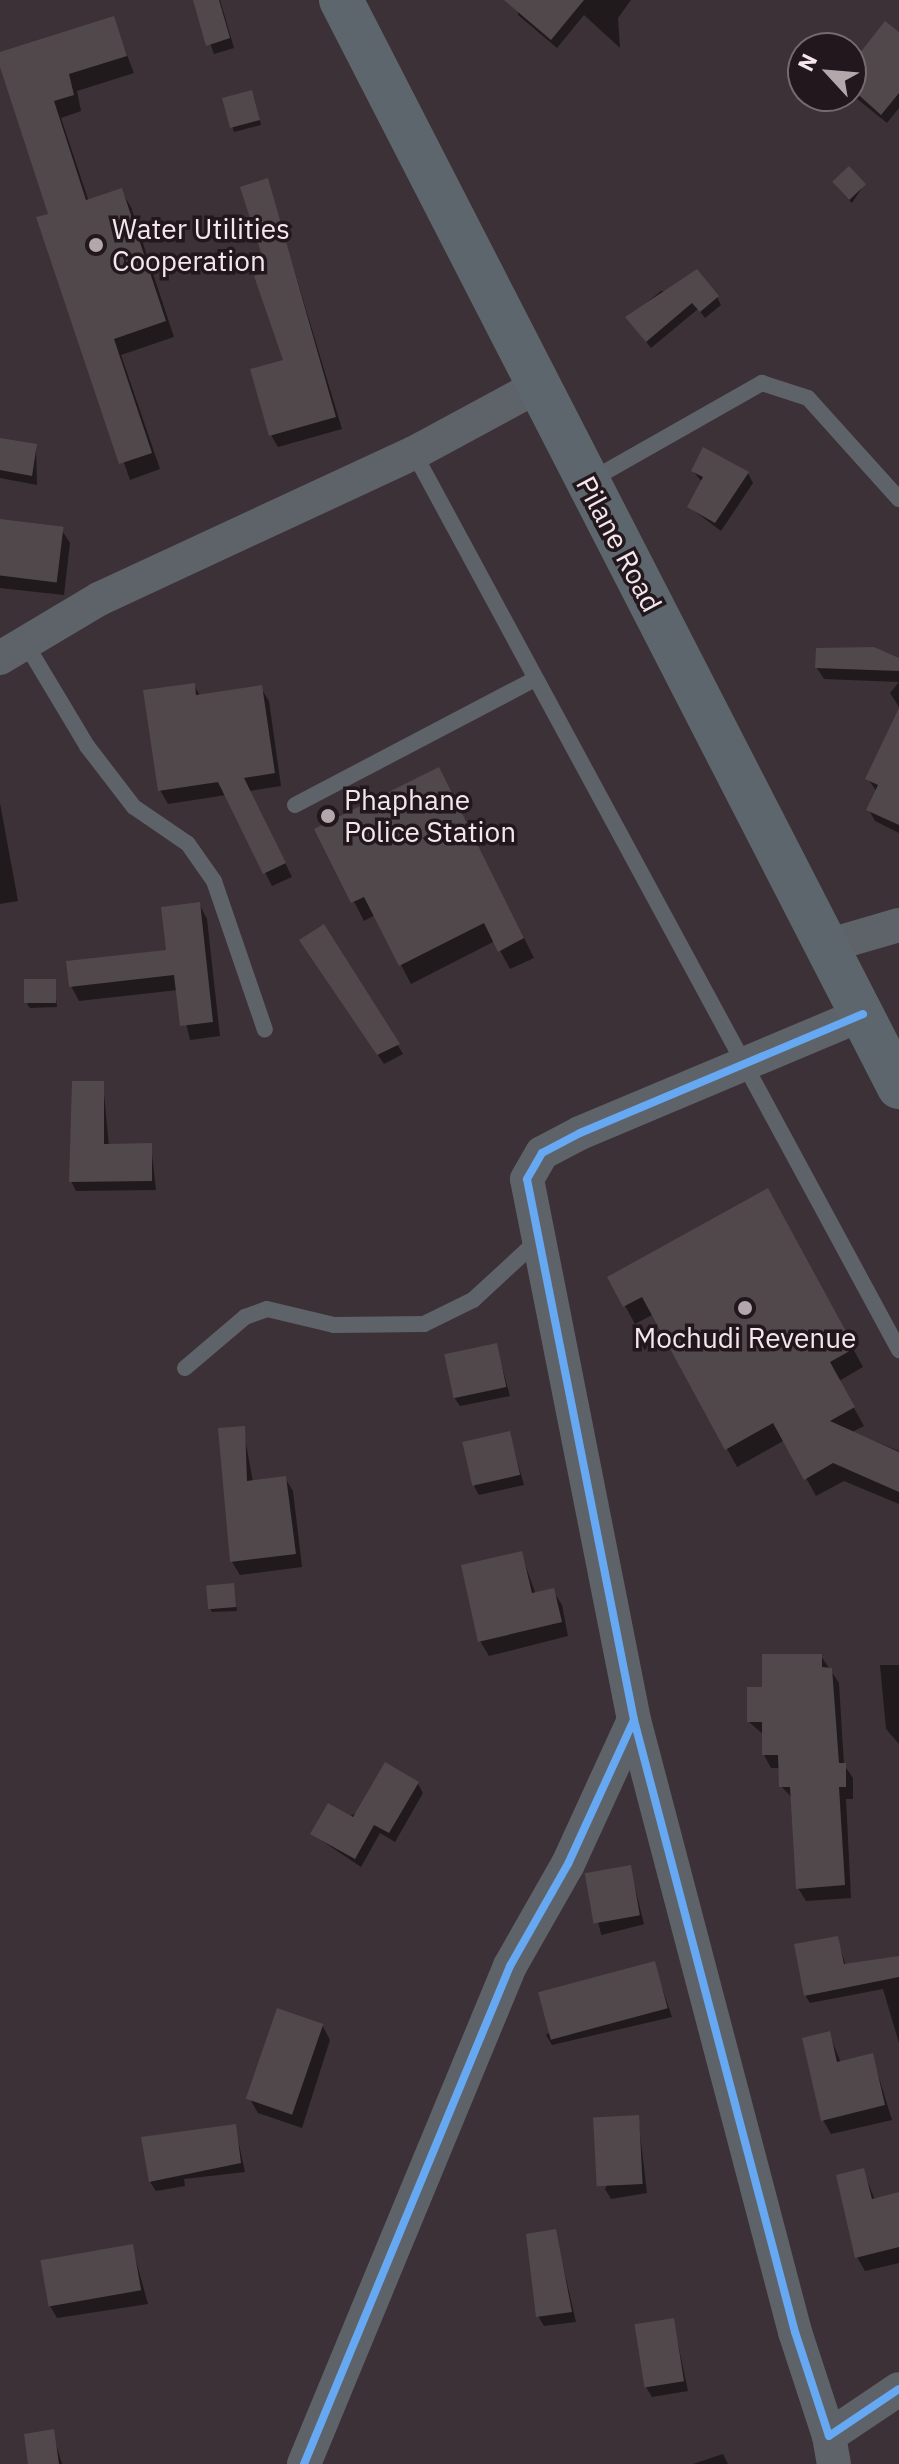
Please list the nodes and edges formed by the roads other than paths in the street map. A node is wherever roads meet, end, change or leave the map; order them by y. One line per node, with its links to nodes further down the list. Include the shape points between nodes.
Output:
1 (341, 0): 2 (main road, Pilane Road)
2 (538, 386): 3 (street); 4 (main road, Pilane Road)
3 (414, 453): 6 (street); 7 (lane)
4 (586, 483): 5 (lane, via 762,383 808,398); 10 (main road, Pilane Road)
5 (899, 499)
6 (8, 640): 12 (lane, via 134,807 188,844 214,881)
7 (535, 679): 8 (lane); 13 (lane)
8 (295, 805)
9 (899, 925): 10 (street)
10 (830, 945): 11 (main road, Pilane Road)
11 (863, 1014): 13 (street); 14 (main road, Pilane Road)
12 (265, 1030)
13 (742, 1062): 15 (street, via 542,1153 527,1179); 16 (lane)
14 (899, 1087)
15 (537, 1241): 17 (lane, via 473,1300 424,1324 334,1325 267,1309 245,1317); 18 (street)
16 (899, 1350)
17 (185, 1368)
18 (634, 1720): 20 (street, via 795,2332); 21 (street, via 568,1864 510,1966)
19 (899, 2389): 20 (street)
20 (832, 2450)
21 (304, 2464)

